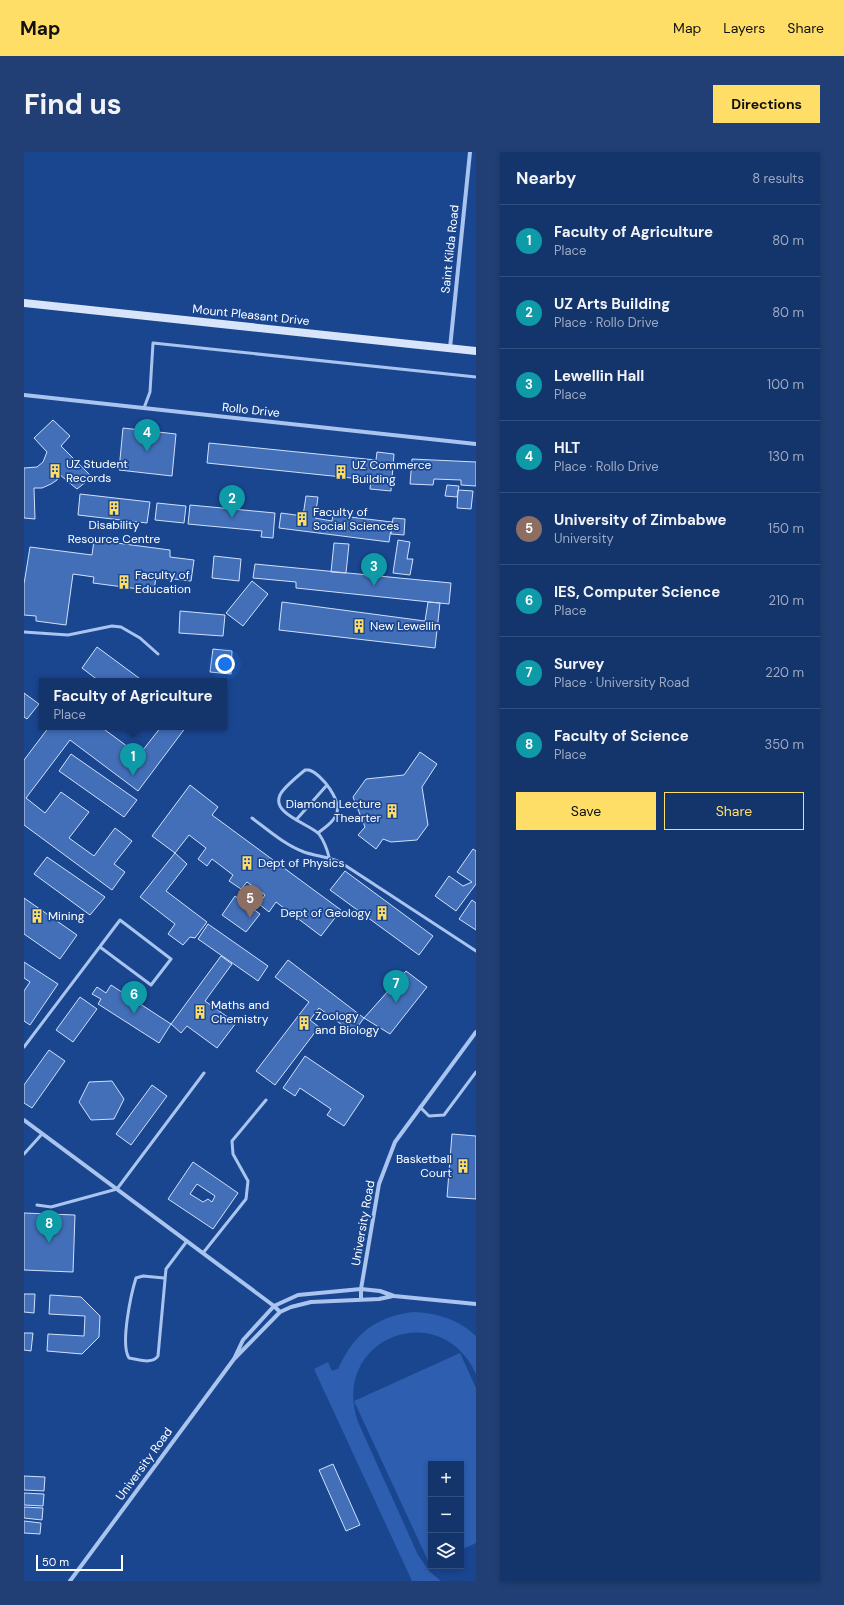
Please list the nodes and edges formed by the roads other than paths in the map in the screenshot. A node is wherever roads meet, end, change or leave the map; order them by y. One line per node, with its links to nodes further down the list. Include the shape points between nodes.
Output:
1 (470, 152): 3 (street, Saint Kilda Road)
2 (24, 303): 3 (street, Mount Pleasant Drive)
3 (450, 348): 4 (street, Mount Pleasant Drive)
4 (476, 351)
5 (476, 377): 7 (lane, via 154,344 150,392)
6 (24, 395): 7 (street, Rollo Drive)
7 (144, 408): 8 (street, Rollo Drive)
8 (476, 444)
9 (24, 632): 10 (lane, via 68,634 112,626 121,627 140,638)
10 (158, 654)
11 (327, 785): 13 (lane); 13 (lane, via 315,771 305,770 280,794 281,808); 14 (lane, via 335,799 338,812)
12 (252, 818): 15 (lane, via 304,852)
13 (296, 820): 14 (lane)
14 (318, 833): 15 (lane, via 327,847)
15 (329, 857): 17 (lane)
16 (100, 947): 16 (lane, via 120,920 171,959 151,985); 19 (lane)
17 (476, 951)
18 (476, 1032): 23 (street, University Road)
19 (24, 1047)
20 (476, 1072): 23 (lane, via 444,1115 429,1116)
21 (204, 1073): 27 (lane)
22 (266, 1100): 30 (lane, via 232,1141 232,1154 248,1181 246,1199)
23 (420, 1107): 32 (street, University Road, via 395,1142 380,1179)
24 (24, 1120): 25 (street)
25 (42, 1134): 26 (lane); 27 (street)
26 (24, 1154)
27 (117, 1189): 28 (lane, via 50,1207); 29 (street)
28 (37, 1205)
29 (187, 1241): 30 (street); 31 (lane, via 166,1269)
30 (203, 1253): 36 (street)
31 (164, 1278): 31 (lane, via 158,1356 151,1362 128,1358 125,1347 136,1278)
32 (361, 1289): 33 (street); 34 (street); 36 (street, University Road, via 309,1293 288,1298)
33 (394, 1296): 34 (street, University Road); 35 (street)
34 (361, 1299): 37 (street, University Road, via 311,1302)
35 (476, 1304)
36 (274, 1306): 37 (street); 38 (street, University Road, via 243,1340)
37 (280, 1312): 38 (street, University Road)
38 (234, 1359): 39 (street, University Road)
39 (70, 1581)

